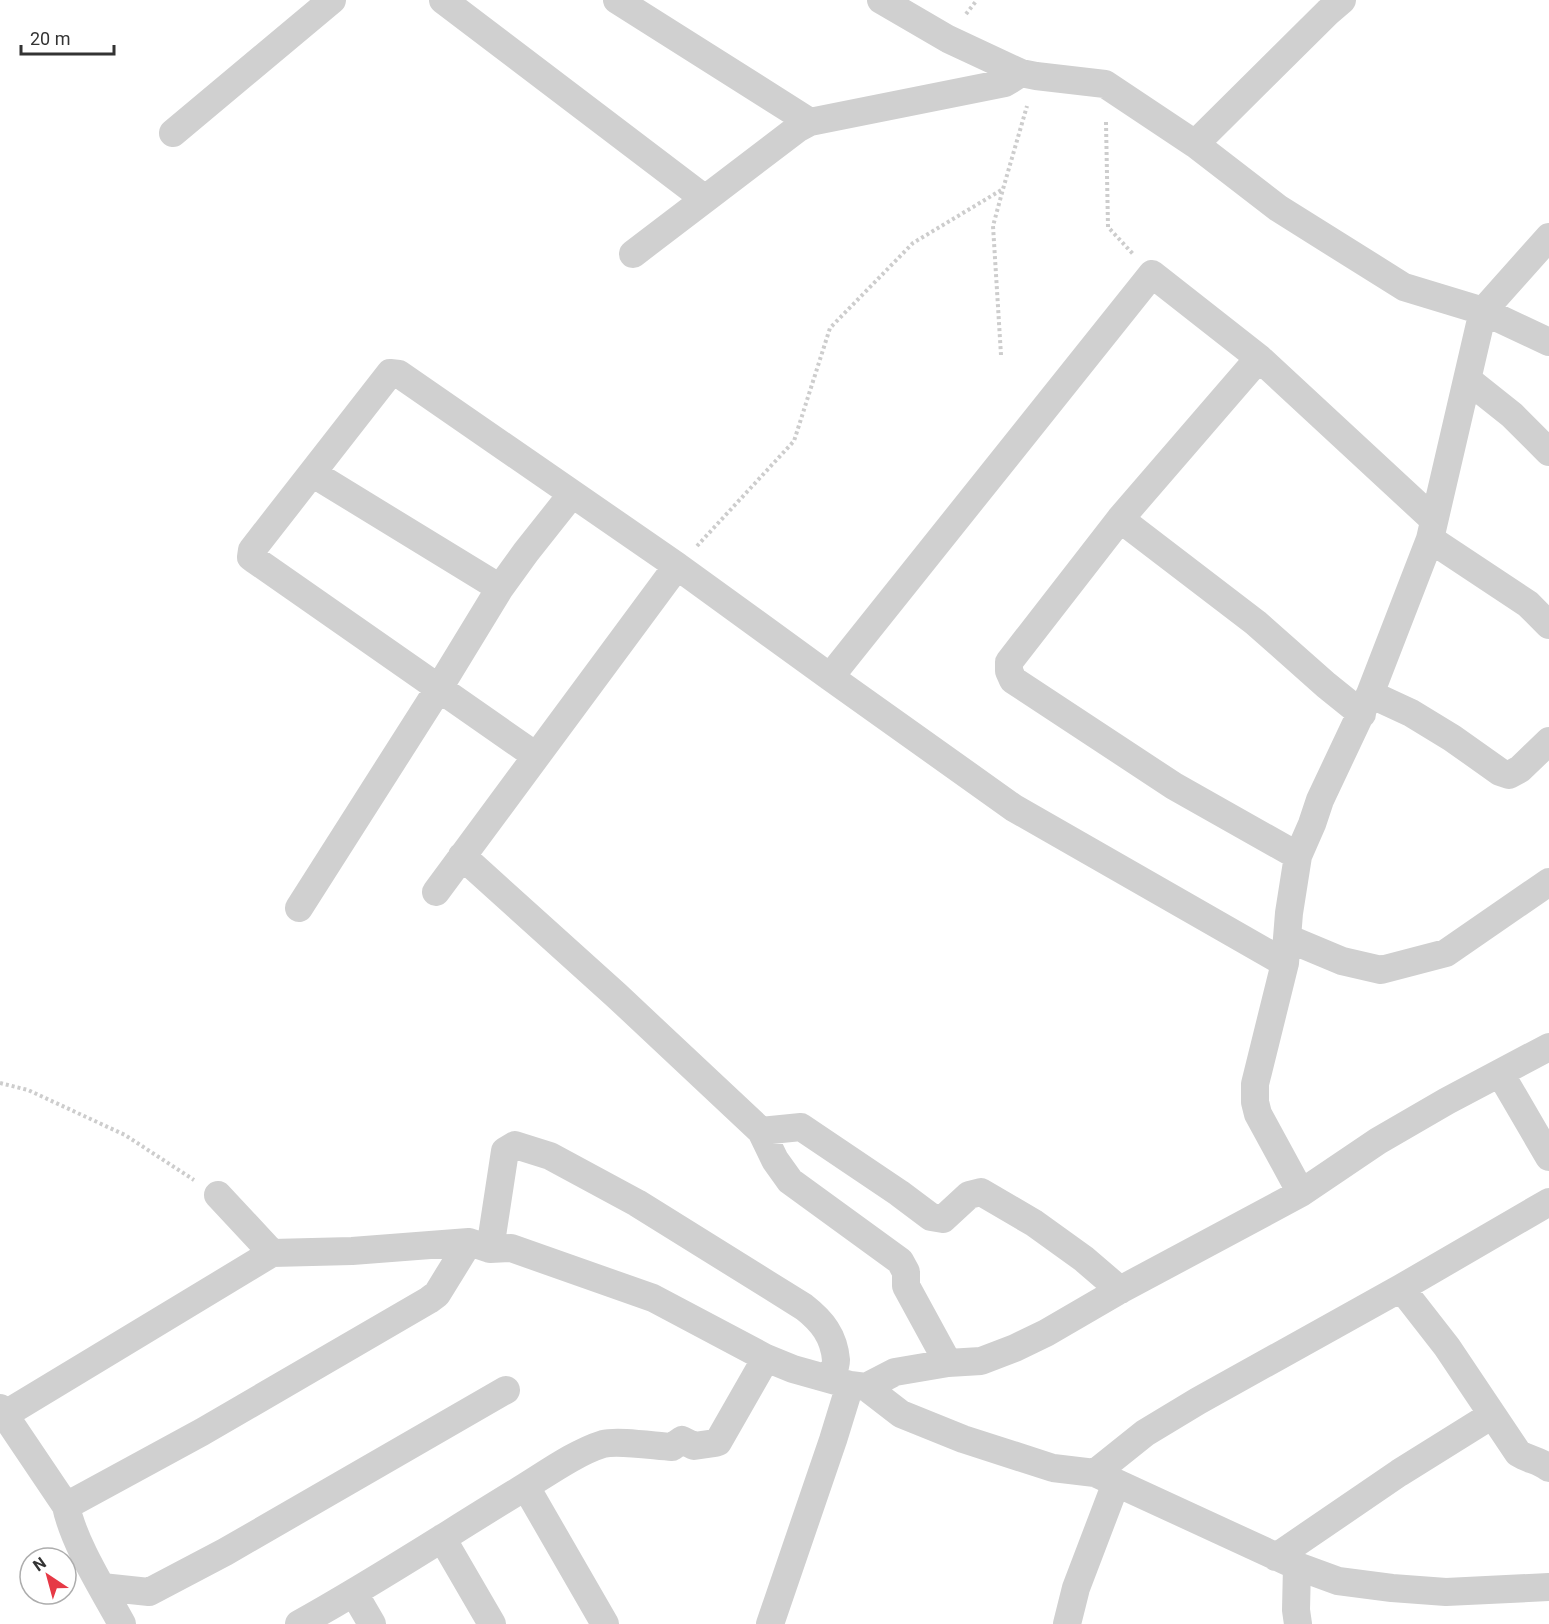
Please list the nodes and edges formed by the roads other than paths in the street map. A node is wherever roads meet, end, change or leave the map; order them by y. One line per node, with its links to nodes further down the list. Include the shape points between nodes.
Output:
1 (332, 0): 8 (street)
2 (443, 0): 10 (street)
3 (617, 0): 7 (street)
4 (1342, 0): 9 (street)
5 (898, 4): 6 (street, via 948,39)
6 (1029, 75): 7 (street, via 999,85); 9 (street, via 1105,84)
7 (810, 122): 10 (street)
8 (173, 133)
9 (1195, 144): 13 (street, via 1278,207 1404,287)
10 (705, 199): 12 (street)
11 (1549, 237): 13 (street)
12 (633, 254)
13 (1484, 311): 14 (street); 16 (street)
14 (1549, 342)
15 (1259, 358): 20 (street); 21 (street); 25 (street, via 1152,274)
16 (1468, 380): 17 (street, via 1512,415); 21 (street)
17 (1549, 452)
18 (312, 473): 19 (street, via 390,373 395,373); 23 (street); 26 (street, via 251,556)
19 (572, 494): 22 (street); 23 (street)
20 (1120, 519): 27 (street, via 1256,623 1326,685); 31 (street, via 1009,662 1013,680 1174,786)
21 (1432, 529): 24 (street); 27 (street)
22 (677, 566): 25 (street); 29 (street)
23 (500, 588): 26 (street)
24 (1549, 625)
25 (830, 677): 35 (street, via 1014,808)
26 (439, 688): 29 (street); 34 (street)
27 (1366, 704): 28 (street, via 1411,713 1509,775); 31 (street)
28 (1549, 741)
29 (536, 756): 30 (street)
30 (462, 856): 33 (street); 38 (street)
31 (1298, 856): 35 (street)
32 (1549, 882): 35 (street, via 1446,953 1381,970)
33 (436, 892)
34 (299, 908)
35 (1286, 950): 40 (street, via 1255,1084 1255,1102)
36 (1549, 1047): 37 (street)
37 (1500, 1073): 39 (street); 40 (street, via 1378,1141)
38 (761, 1131): 46 (street, via 801,1127 931,1217 943,1219 969,1195 981,1192 1034,1223); 48 (street, via 790,1181 900,1261 906,1272 906,1286)
39 (1549, 1157)
40 (1301, 1193): 46 (street)
41 (218, 1195): 44 (street)
42 (1549, 1202): 45 (street)
43 (479, 1245): 44 (street); 47 (street, via 511,1248 653,1298); 49 (street, via 505,1151 515,1145 550,1156 637,1203 804,1307 827,1330 836,1361); 56 (street, via 429,1300)
44 (272, 1253): 51 (street)
45 (1401, 1288): 52 (street, via 1447,1347); 54 (street, via 1145,1433)
46 (1120, 1290): 48 (street, via 1015,1348 981,1361)
47 (766, 1358): 49 (street); 55 (street, via 718,1442 694,1446 682,1440 672,1448 606,1443)
48 (948, 1363): 49 (street)
49 (849, 1384): 54 (street, via 901,1414 963,1439 1053,1468); 67 (street)
50 (506, 1390): 59 (street, via 149,1592)
51 (2, 1411): 56 (street)
52 (1492, 1415): 53 (street, via 1518,1454); 58 (street, via 1399,1473)
53 (1549, 1468)
54 (1106, 1478): 58 (street); 68 (street)
55 (526, 1487): 57 (street); 66 (street)
56 (66, 1506): 59 (street, via 69,1523)
57 (442, 1538): 61 (street); 65 (street)
58 (1286, 1562): 60 (street, via 1338,1581 1392,1588 1446,1592); 69 (street)
59 (102, 1587): 62 (street)
60 (1549, 1587)
61 (354, 1593): 63 (street); 64 (street)
62 (122, 1624)
63 (299, 1624)
64 (372, 1624)
65 (492, 1624)
66 (605, 1624)
67 (770, 1624)
68 (1066, 1624)
69 (1298, 1624)

